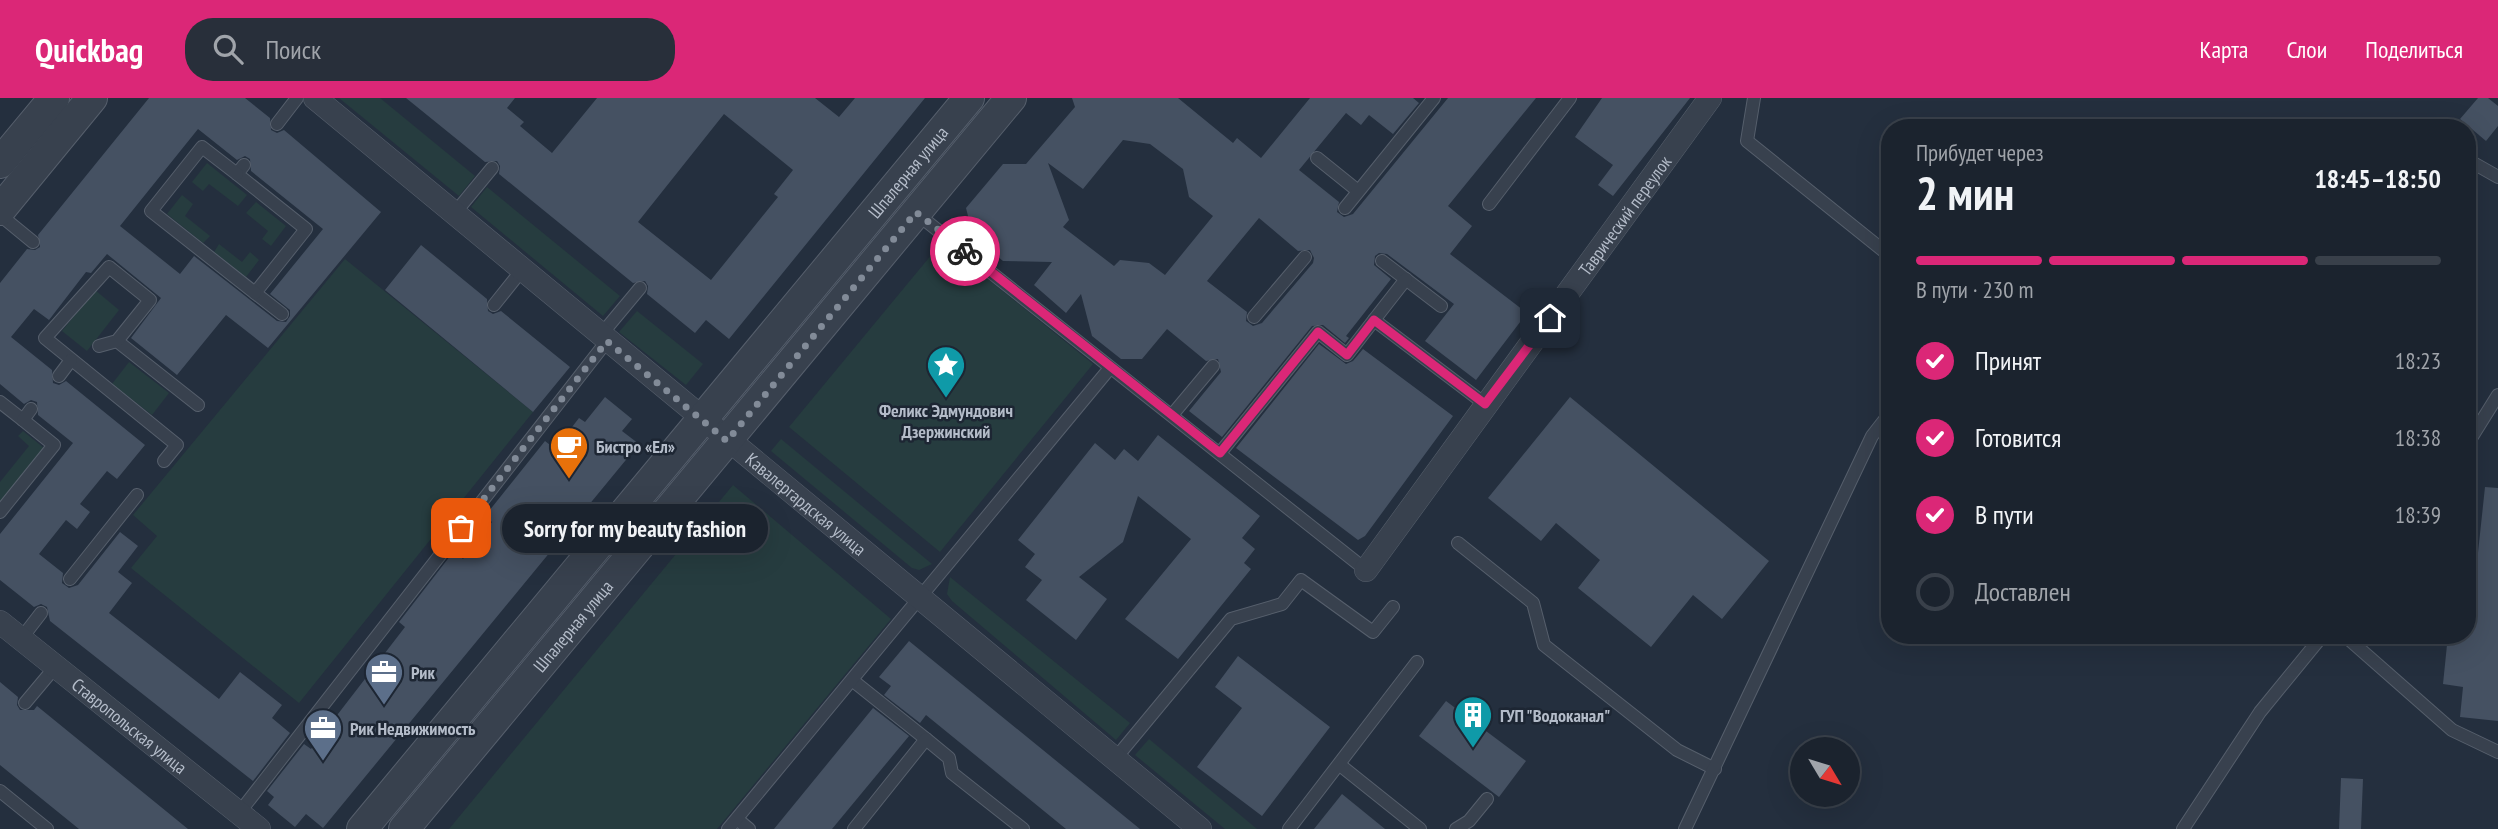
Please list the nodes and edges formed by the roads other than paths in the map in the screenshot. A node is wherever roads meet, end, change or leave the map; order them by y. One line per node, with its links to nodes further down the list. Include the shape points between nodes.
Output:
1 (54, 98): 12 (street)
2 (92, 98): 12 (street)
3 (297, 98): 11 (lane)
4 (315, 98): 22 (street, Кавалергардская улица)
5 (969, 98): 48 (street, Шпалерная улица)
6 (1011, 98): 20 (street, Шпалерная улица)
7 (1570, 98): 18 (lane)
8 (1710, 98): 45 (street, Таврический переулок)
9 (1754, 98): 24 (lane, via 1747,141)
10 (1432, 99): 17 (lane)
11 (277, 124)
12 (17, 153): 21 (street)
13 (1317, 158): 17 (lane)
14 (2476, 165): 16 (lane)
15 (492, 168): 22 (lane)
16 (2498, 177)
17 (1358, 191): 19 (lane)
18 (1489, 204)
19 (1345, 208)
20 (916, 212): 41 (lane); 51 (street, Шпалерная улица)
21 (0, 213): 23 (lane)
22 (454, 214): 27 (street, Кавалергардская улица)
23 (33, 242)
24 (1881, 249)
25 (1305, 257): 34 (lane)
26 (1382, 261): 28 (lane)
27 (522, 270): 31 (lane); 36 (street, Кавалергардская улица)
28 (1406, 279): 32 (lane); 35 (lane)
29 (640, 288): 36 (lane)
30 (255, 293): 30 (lane, via 306,229 240,170 202,147 151,211); 33 (lane)
31 (494, 305)
32 (1441, 306)
33 (282, 314)
34 (1254, 317)
35 (1374, 320): 45 (lane); 52 (lane, via 1347,355 1318,332)
36 (603, 338): 48 (street, Кавалергардская улица); 77 (lane)
37 (117, 341): 38 (lane); 39 (lane, via 150,299 109,267 84,283 45,338); 46 (lane)
38 (99, 346)
39 (71, 360): 42 (lane); 53 (lane, via 177,445)
40 (1213, 366): 47 (lane)
41 (1110, 368): 47 (lane); 59 (lane)
42 (59, 376)
43 (2497, 401): 50 (lane)
44 (0, 402): 55 (lane, via 27,415 54,446)
45 (1485, 404): 57 (street, Таврический переулок)
46 (198, 405)
47 (1172, 415): 52 (lane)
48 (702, 420): 51 (street, Кавалергардская улица); 81 (street, Шпалерная улица)
49 (1881, 424): 74 (lane)
50 (2476, 431)
51 (727, 441): 59 (street, Кавалергардская улица); 82 (street, Шпалерная улица)
52 (1220, 453): 57 (lane)
53 (164, 461)
54 (137, 495): 58 (lane)
55 (0, 512)
56 (1458, 543): 74 (lane, via 1533,603 1544,645 1677,750)
57 (1366, 570)
58 (70, 579)
59 (919, 599): 68 (lane); 72 (street, Кавалергардская улица)
60 (1393, 607): 72 (lane, via 1373,632 1301,580 1282,604 1231,618)
61 (41, 613): 63 (lane)
62 (0, 622): 63 (street, Ставропольская улица)
63 (21, 639): 67 (street, Ставропольская улица)
64 (2316, 644): 91 (lane, via 2260,712)
65 (2354, 644): 71 (lane, via 2452,730)
66 (1417, 662): 73 (lane)
67 (56, 666): 69 (lane); 77 (street, Ставропольская улица)
68 (852, 680): 70 (lane); 78 (lane)
69 (25, 702)
70 (926, 739): 84 (lane); 85 (lane, via 949,758 952,773)
71 (2498, 752)
72 (1115, 759): 86 (street, Кавалергардская улица)
73 (1340, 765): 87 (lane); 88 (lane)
74 (1715, 769): 90 (lane)
75 (0, 791): 79 (lane)
76 (1487, 799): 89 (lane)
77 (239, 813): 80 (street, Ставропольская улица)
78 (732, 824): 83 (lane)
79 (47, 829)
80 (259, 829)
81 (362, 829)
82 (404, 829)
83 (749, 829)
84 (854, 829)
85 (1023, 829)
86 (1200, 829)
87 (1289, 829)
88 (1420, 829)
89 (1456, 829)
90 (1685, 829)
91 (2183, 829)

